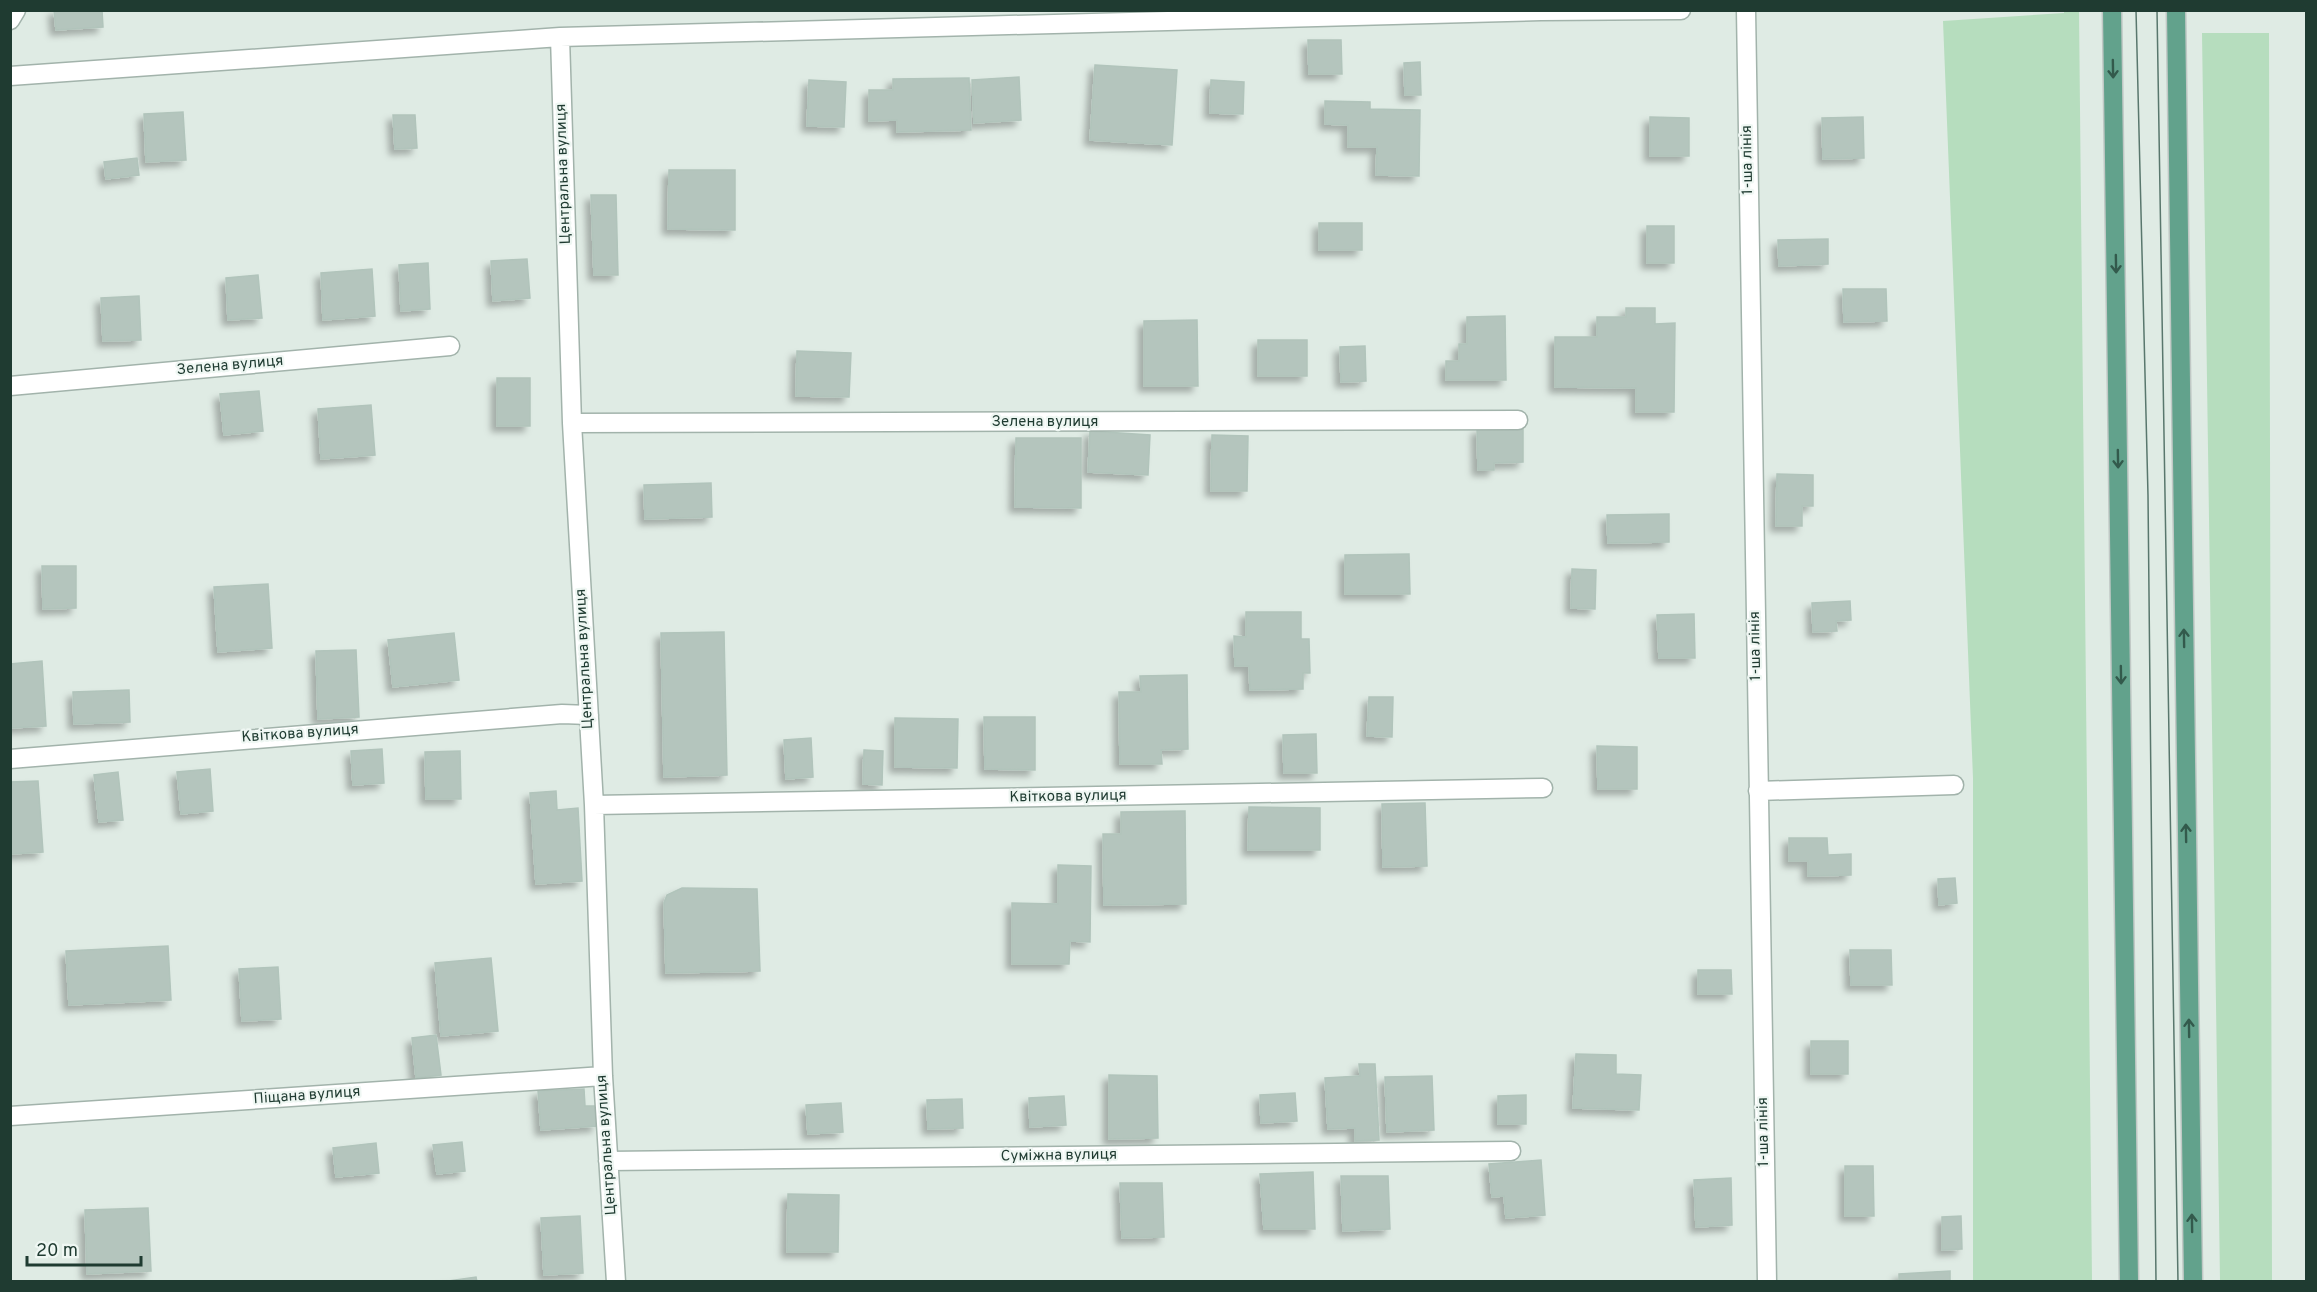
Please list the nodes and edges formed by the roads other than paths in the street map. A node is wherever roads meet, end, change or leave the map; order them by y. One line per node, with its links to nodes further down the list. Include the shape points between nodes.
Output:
1 (16, 10): 7 (street)
2 (1681, 10): 6 (street)
3 (1746, 10): 18 (street, 1-ша лінія)
4 (2112, 10): 26 (main road, one-way to 26)
5 (2176, 10): 27 (main road, one-way to 5)
6 (1541, 11): 8 (street)
7 (10, 20)
8 (560, 37): 9 (street); 13 (street, Центральна вулиця)
9 (10, 76)
10 (450, 346): 11 (street, Зелена вулиця)
11 (10, 386)
12 (1518, 420): 13 (street, Зелена вулиця)
13 (572, 423): 14 (street, Центральна вулиця)
14 (589, 715): 15 (street, Квіткова вулиця, via 562,714); 19 (street, Центральна вулиця)
15 (10, 759)
16 (1954, 785): 18 (street)
17 (1543, 788): 19 (street, Квіткова вулиця)
18 (1758, 791): 25 (street, 1-ша лінія)
19 (594, 805): 20 (street, Центральна вулиця)
20 (603, 1076): 21 (street, Піщана вулиця); 23 (street, Центральна вулиця)
21 (10, 1116)
22 (1511, 1151): 23 (street, Суміжна вулиця)
23 (608, 1161): 24 (street, Центральна вулиця)
24 (616, 1281)
25 (1767, 1281)
26 (2129, 1281)
27 (2193, 1281)

